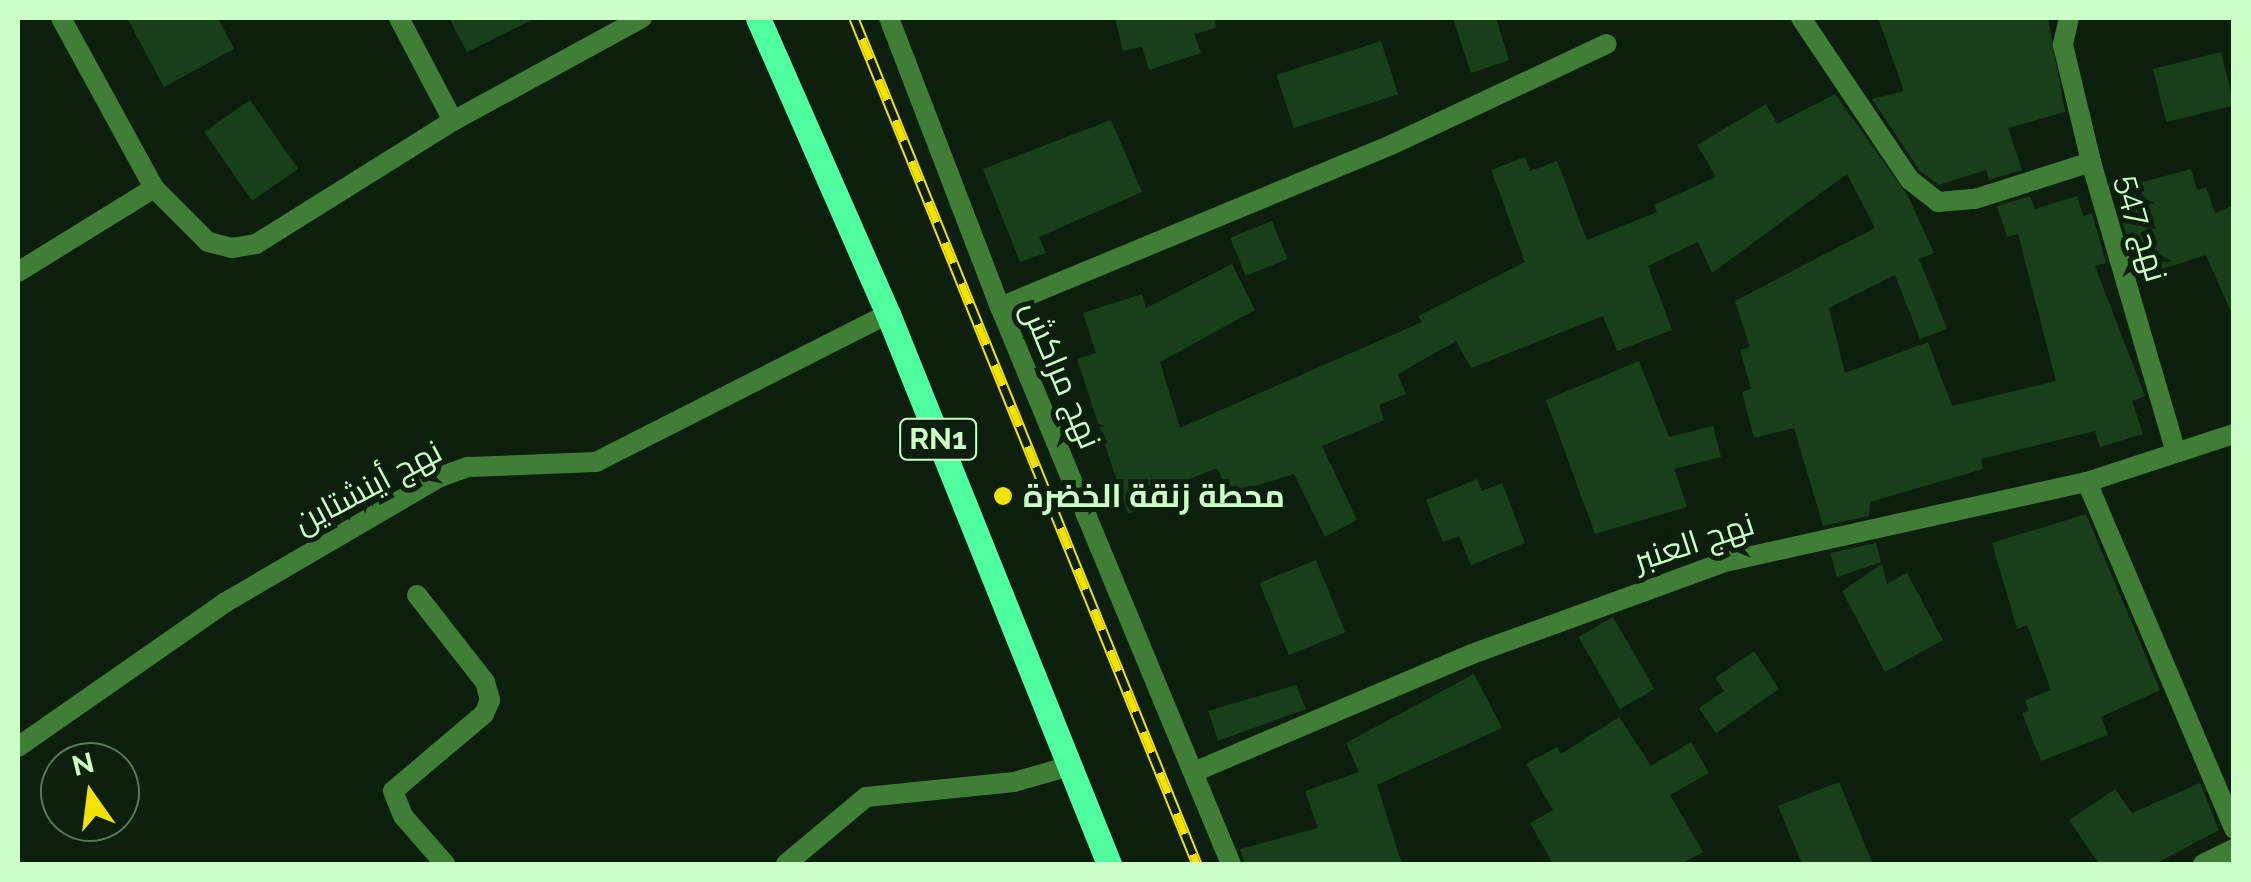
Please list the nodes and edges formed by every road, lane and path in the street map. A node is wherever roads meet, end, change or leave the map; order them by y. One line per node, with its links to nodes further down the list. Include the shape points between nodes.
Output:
1 (61, 18): 11 (street)
2 (399, 18): 9 (street)
3 (642, 18): 9 (street)
4 (758, 18): 14 (main road, RN1)
5 (890, 18): 13 (street, نهج مراكش)
6 (1801, 18): 10 (street, via 1910,180 1938,202 1976,199)
7 (2069, 18): 10 (street, نهج 547, via 2063,45)
8 (1607, 44): 13 (street, via 1390,145)
9 (453, 120): 11 (street, via 256,244 208,242)
10 (2092, 162): 16 (street, نهج 547)
11 (154, 188): 12 (street)
12 (18, 272)
13 (1000, 307): 21 (street, نهج مراكش)
14 (888, 314): 19 (street, نهج أينشتاين, via 596,462 468,468 440,477 226,602); 20 (main road, RN1)
15 (2234, 434): 16 (street, نهج العنبر)
16 (2176, 452): 17 (street, نهج العنبر)
17 (2087, 482): 21 (street, نهج العنبر, via 1725,562 1472,654); 22 (street)
18 (417, 595): 24 (street, via 484,682 490,700 484,714 393,791 403,816)
19 (18, 748)
20 (1070, 766): 25 (street, via 1014,782 866,796); 26 (main road, RN1)
21 (1194, 772): 27 (street, نهج مراكش)
22 (2234, 829)
23 (2234, 849): 28 (street)
24 (445, 864)
25 (786, 864)
26 (1109, 864)
27 (1230, 864)
28 (2203, 864)

